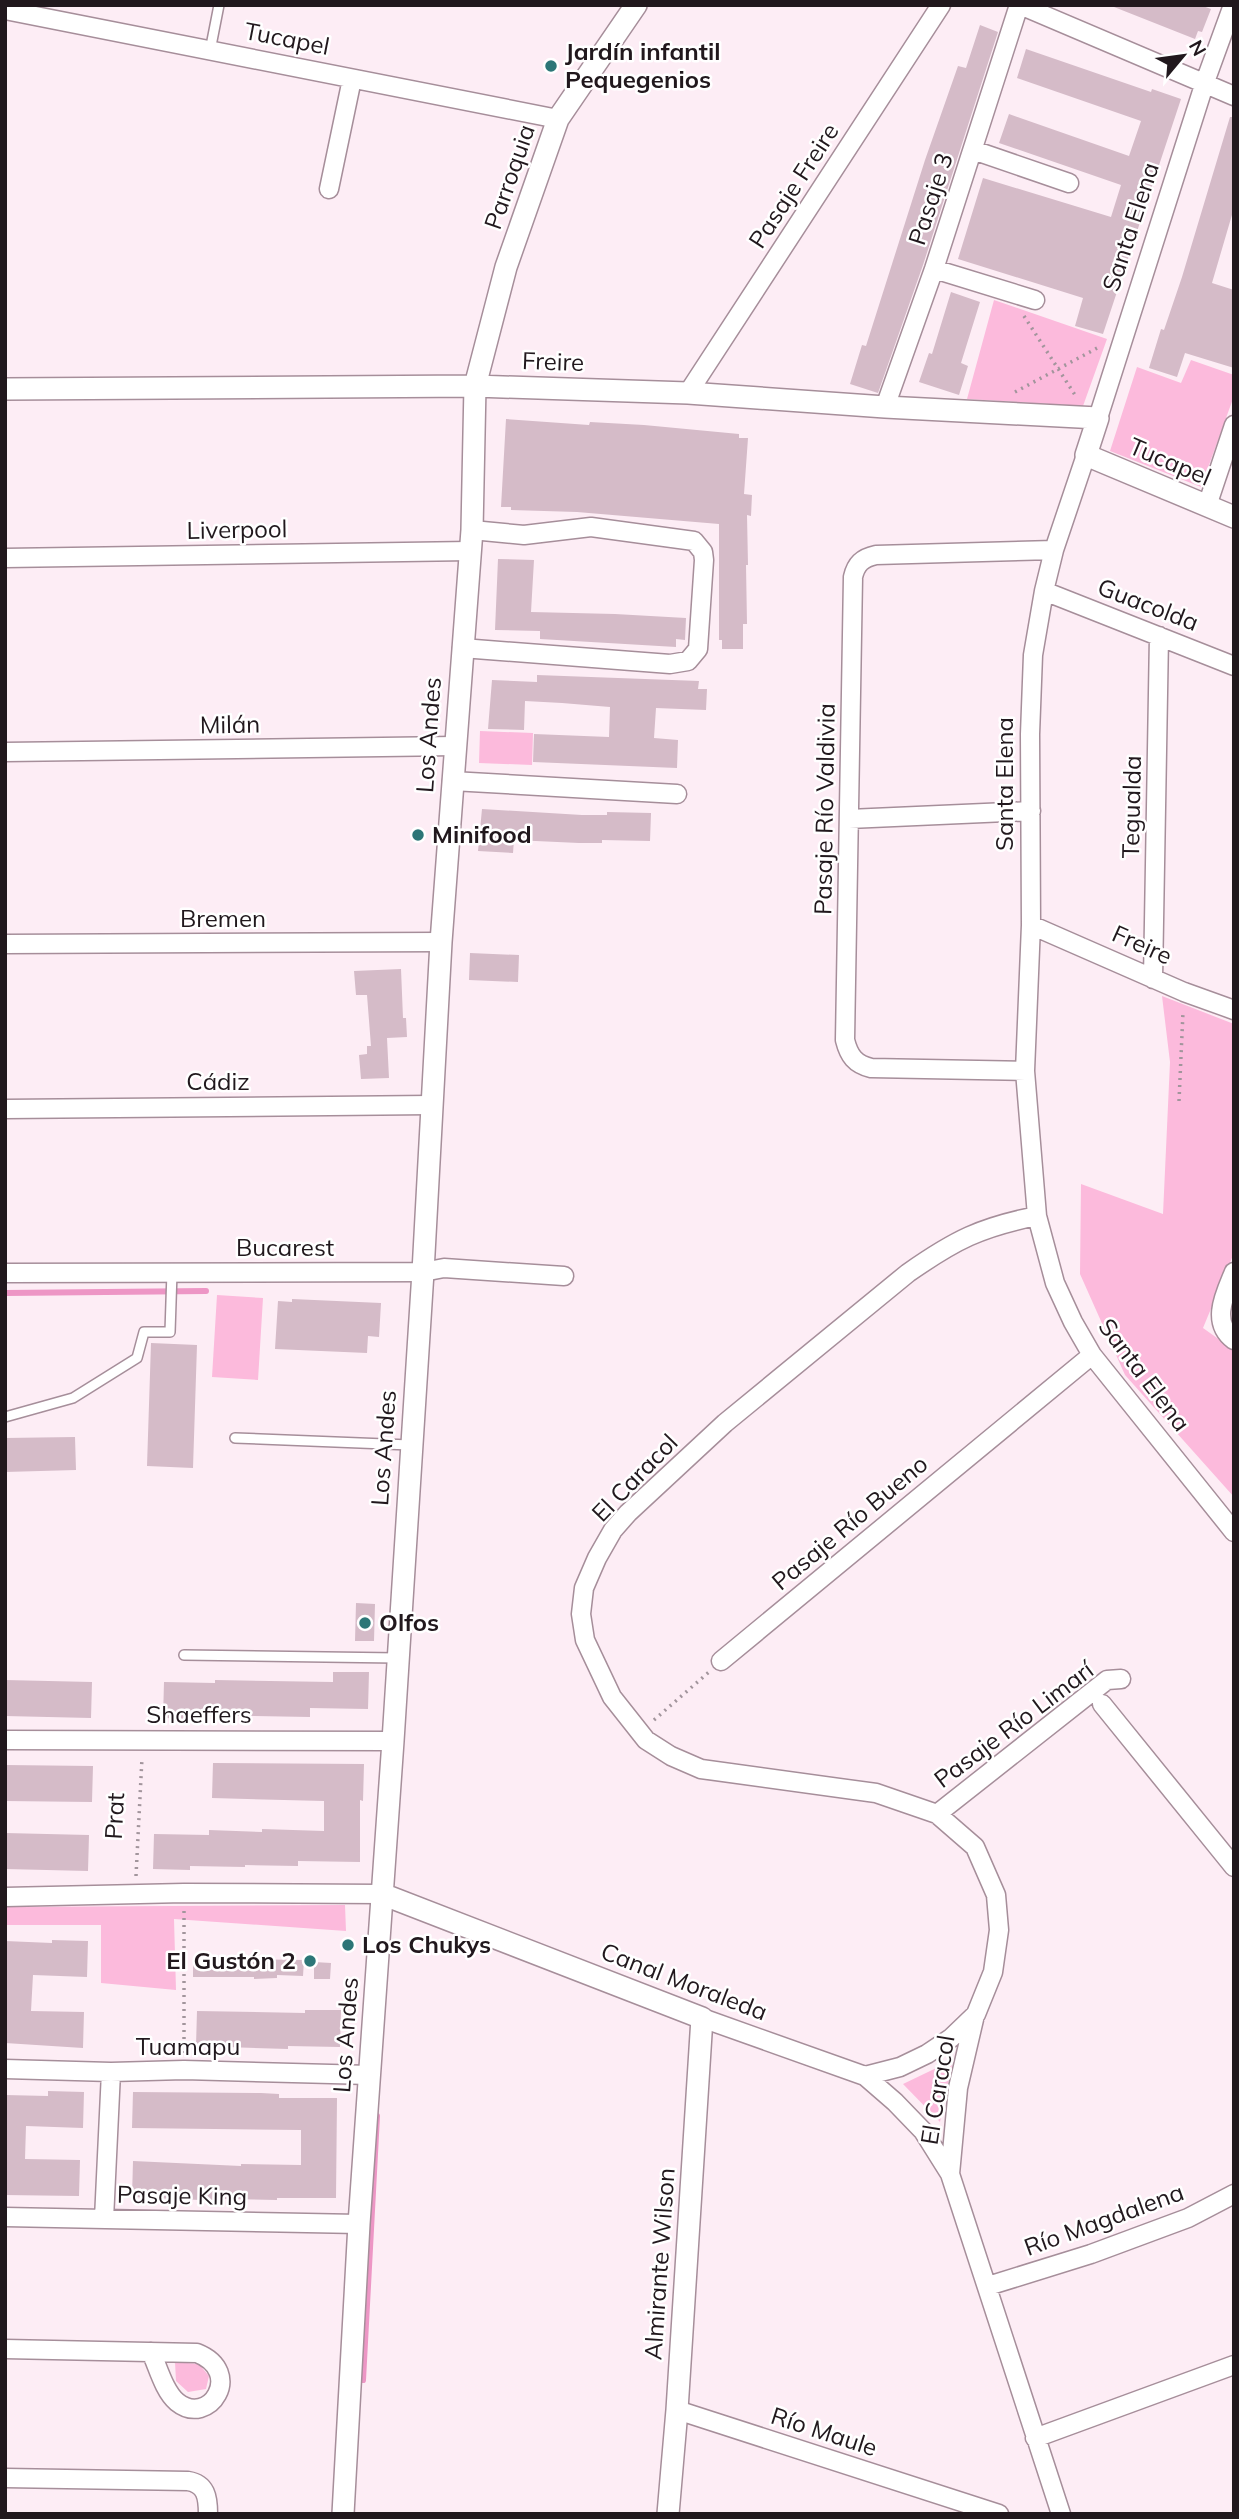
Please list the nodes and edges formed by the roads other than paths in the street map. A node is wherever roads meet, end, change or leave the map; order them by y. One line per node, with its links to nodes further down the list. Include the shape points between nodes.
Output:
1 (219, 5): 7 (lane)
2 (636, 5): 11 (street, Parroquia)
3 (941, 5): 19 (street, Pasaje Freire)
4 (1019, 5): 9 (street); 12 (street, Pasaje 3)
5 (1233, 5): 9 (street, Santa Elena)
6 (5, 10): 7 (street, Tucapel)
7 (211, 51): 8 (street, Tucapel)
8 (352, 79): 11 (street, Tucapel); 14 (street)
9 (1205, 82): 10 (street); 21 (street, Santa Elena)
10 (1234, 96)
11 (558, 119): 17 (street, Parroquia, via 506,267)
12 (973, 150): 13 (street); 15 (street, Pasaje 3)
13 (1069, 183)
14 (329, 189)
15 (934, 269): 16 (street); 20 (street, Pasaje 3)
16 (1035, 300)
17 (475, 386): 18 (street, Freire); 19 (street, Freire); 26 (street, Los Andes)
18 (5, 389)
19 (688, 393): 20 (street, Freire)
20 (885, 407): 21 (street, Freire)
21 (1098, 418): 23 (street, Santa Elena)
22 (1234, 425): 24 (street)
23 (1086, 455): 24 (street, Tucapel); 27 (street, Santa Elena)
24 (1207, 506): 25 (street, Tucapel)
25 (1234, 517)
26 (471, 540): 28 (street, Liverpool); 31 (street, Los Andes); 31 (street, Liverpool, via 591,527 688,538 699,545 704,560 698,649 688,661 670,664)
27 (1054, 550): 29 (street, Santa Elena); 38 (street, Pasaje Río Valdivia, via 876,555 856,567)
28 (5, 558)
29 (1044, 591): 30 (street, Guacolda); 37 (street, Santa Elena, via 1033,655)
30 (1159, 636): 32 (street, Guacolda); 42 (street, Tegualda)
31 (462, 648): 33 (street, Los Andes)
32 (1234, 666)
33 (455, 746): 34 (street, Milán); 35 (street, Los Andes)
34 (5, 752)
35 (452, 781): 36 (street); 40 (street, Los Andes)
36 (677, 794)
37 (1031, 811): 38 (street); 39 (street, Santa Elena)
38 (849, 818): 44 (street, Pasaje Río Valdivia, via 845,1040 853,1060 871,1068)
39 (1031, 925): 42 (street, Freire); 44 (street, Santa Elena)
40 (441, 942): 41 (street, Bremen); 45 (street, Los Andes)
41 (5, 944)
42 (1153, 979): 43 (street, Freire)
43 (1234, 1010)
44 (1026, 1071): 47 (street, Santa Elena)
45 (431, 1105): 46 (street, Cádiz); 49 (street, Los Andes)
46 (5, 1109)
47 (1037, 1216): 54 (street, Santa Elena, via 1055,1283); 66 (street, El Caracol, via 966,1236 908,1273 725,1423 613,1530 584,1588 584,1640 612,1697 646,1740 701,1769 876,1793)
48 (172, 1272): 49 (street, Bucarest); 51 (street, Bucarest); 55 (lane, via 170,1332 144,1332 137,1358 73,1398)
49 (423, 1272): 52 (street, Bucarest, via 444,1268); 57 (street, Los Andes)
50 (1234, 1272): 53 (street, via 1221,1302 1221,1322)
51 (5, 1273)
52 (564, 1276)
53 (1234, 1340)
54 (1092, 1355): 58 (street, Santa Elena); 61 (street, Pasaje Río Bueno)
55 (5, 1417)
56 (235, 1438): 57 (lane)
57 (410, 1445): 60 (street, Los Andes)
58 (1234, 1532)
59 (184, 1655): 60 (lane)
60 (397, 1658): 65 (street, Los Andes)
61 (721, 1661)
62 (1121, 1679): 66 (street, Pasaje Río Limarí, via 1107,1680)
63 (1102, 1704): 67 (street, Pasaje Río Limarí)
64 (5, 1740): 65 (street, Shaeffers)
65 (393, 1741): 68 (street, Los Andes)
66 (937, 1814): 70 (street, El Caracol, via 975,1847 996,1895 999,1930 993,1972)
67 (1234, 1867)
68 (382, 1894): 69 (street, Canal Moraleda); 71 (street, Canal Moraleda); 74 (street, Los Andes)
69 (5, 1896)
70 (976, 2014): 75 (street, El Caracol, via 927,2054); 76 (street, El Caracol, via 958,2088)
71 (702, 2018): 75 (street, Canal Moraleda); 85 (street, Almirante Wilson)
72 (5, 2069): 73 (street, Tuamapu)
73 (111, 2072): 74 (street, Tuamapu); 79 (street)
74 (370, 2075): 80 (street, Los Andes)
75 (865, 2076): 76 (street, Canal Moraleda, via 923,2131)
76 (950, 2174): 81 (street, Canal Moraleda)
77 (1234, 2194): 81 (street, Río Magdalena, via 1188,2218)
78 (5, 2217): 79 (street, Pasaje King)
79 (104, 2219): 80 (street, Pasaje King)
80 (359, 2224): 90 (street, Los Andes)
81 (988, 2286): 86 (street, Canal Moraleda)
82 (5, 2350): 83 (street)
83 (151, 2352)
84 (1234, 2365): 86 (street)
85 (677, 2410): 88 (street, Río Maule); 91 (street, Almirante Wilson)
86 (1035, 2438): 93 (street, Canal Moraleda)
87 (5, 2478): 89 (street, via 188,2481 204,2488)
88 (953, 2507): 92 (street, Río Maule)
89 (208, 2514)
90 (343, 2514)
91 (668, 2514)
92 (999, 2514)
93 (1061, 2514)

